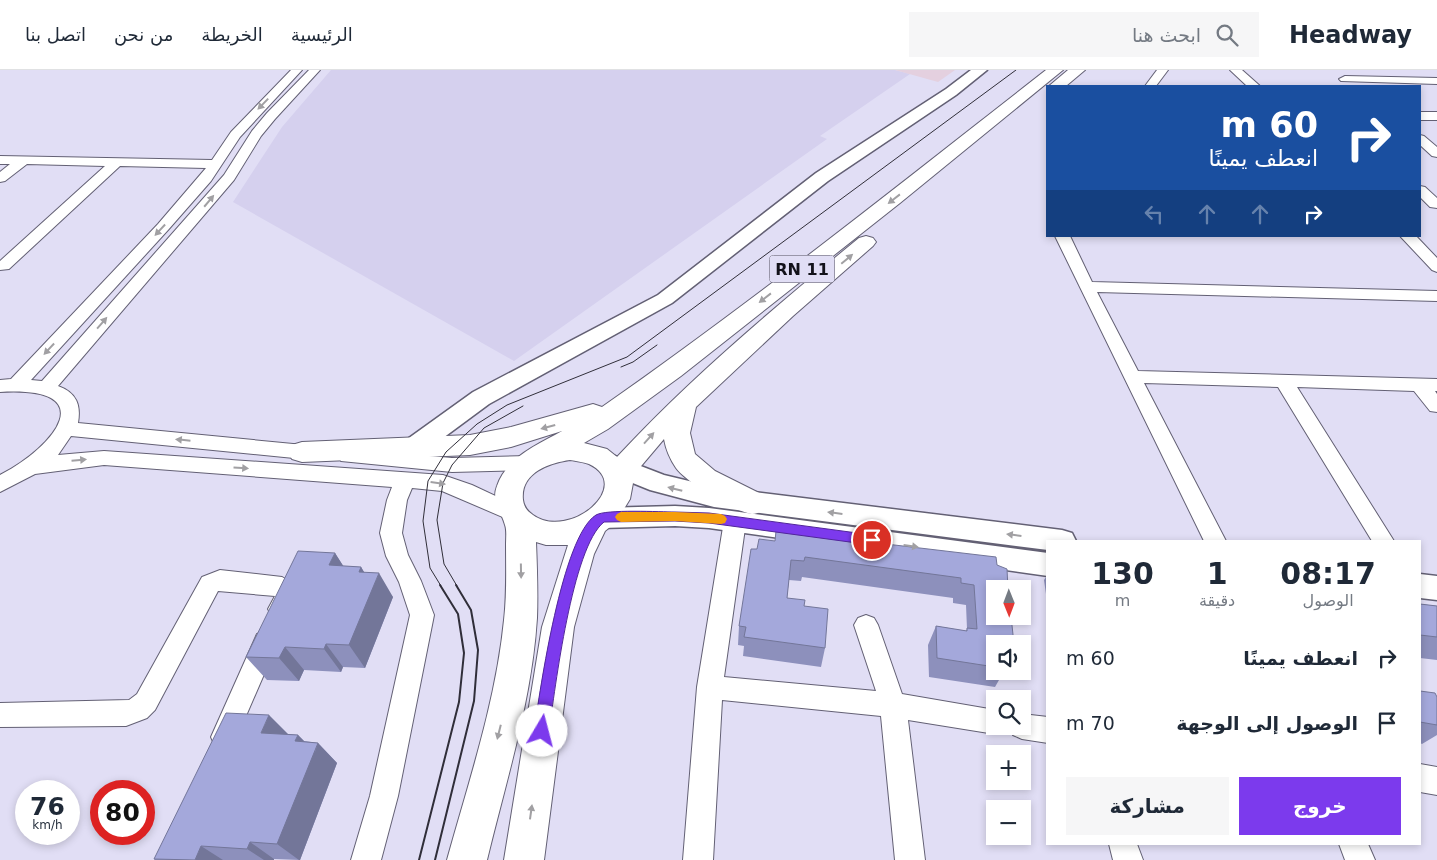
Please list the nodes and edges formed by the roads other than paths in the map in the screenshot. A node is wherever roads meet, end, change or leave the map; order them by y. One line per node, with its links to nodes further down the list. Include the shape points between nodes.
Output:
1 (297, 70): 22 (street, one-way to 22, via 235,135)
2 (315, 70): 37 (street, one-way to 2, via 228,177 256,134)
3 (980, 70): 42 (street, via 822,177 665,299 481,398)
4 (1055, 70): 38 (highway, RN 11, one-way to 38, via 893,199)
5 (1077, 70): 11 (highway)
6 (1163, 70): 12 (street)
7 (1235, 70): 13 (street)
8 (1334, 70): 10 (street)
9 (1437, 81): 10 (street)
10 (1349, 83)
11 (1058, 85)
12 (1151, 85)
13 (1253, 85)
14 (1046, 96): 39 (highway, RN 11, one-way to 14, via 909,205)
15 (1421, 116): 16 (street)
16 (1437, 116)
17 (1421, 140): 18 (street)
18 (1437, 153)
19 (0, 160): 20 (street)
20 (23, 161): 21 (street); 23 (street)
21 (116, 163): 22 (street); 29 (street)
22 (215, 164): 36 (street, one-way to 36, via 163,226)
23 (0, 178)
24 (1421, 191): 26 (street)
25 (1421, 204): 26 (street)
26 (1436, 204)
27 (1062, 237): 31 (street)
28 (1409, 237): 30 (street)
29 (4, 266)
30 (1437, 267)
31 (1086, 287): 32 (street); 33 (street)
32 (1437, 296)
33 (1132, 377): 34 (street); 53 (street)
34 (1283, 380): 35 (street); 54 (street)
35 (1428, 384): 40 (street)
36 (8, 385): 37 (street)
37 (47, 387): 41 (street, via 66,398 70,418)
38 (628, 401): 42 (highway, one-way to 42, via 511,437 470,445); 44 (highway, RN 11)
39 (684, 403): 46 (highway, RN 11, one-way to 39); 49 (highway, via 677,427 679,450 695,471)
40 (1437, 406)
41 (66, 429): 43 (street, one-way to 41); 45 (street, via 46,454)
42 (410, 448): 43 (highway)
43 (302, 452): 44 (street, via 452,465)
44 (535, 460): 46 (highway, via 570,450 584,451 596,455); 50 (highway, via 512,482 508,492)
45 (30, 467): 47 (street, one-way to 47, via 104,458); 48 (street)
46 (615, 469): 49 (street, one-way to 46); 51 (highway, via 618,496 613,506)
47 (405, 480): 50 (street, one-way to 50, via 443,483); 70 (street, via 390,533 422,615 384,796)
48 (0, 484)
49 (744, 512): 51 (street); 52 (street, one-way to 49); 55 (street, one-way to 55); 59 (street)
50 (516, 518): 51 (highway, via 532,530 562,534 578,531); 71 (highway, one-way to 71, via 522,583 519,632 508,698)
51 (597, 521): 72 (highway, one-way to 51, via 558,627 579,554)
52 (1051, 540)
53 (1214, 540)
54 (1382, 540)
55 (1046, 565)
56 (1421, 587): 57 (street)
57 (1434, 605)
58 (866, 626): 60 (street)
59 (710, 687): 60 (street); 73 (street)
60 (893, 705): 62 (street); 74 (street)
61 (0, 715): 65 (street, via 126,714 138,710 146,702 210,584 220,580 282,587 288,592)
62 (986, 720)
63 (1031, 727): 64 (street)
64 (1046, 730)
65 (213, 762)
66 (1421, 778): 67 (street)
67 (1437, 781)
68 (1124, 845): 75 (street)
69 (1353, 845): 76 (street)
70 (366, 860)
71 (467, 860)
72 (524, 860)
73 (698, 860)
74 (910, 860)
75 (1128, 860)
76 (1360, 860)

